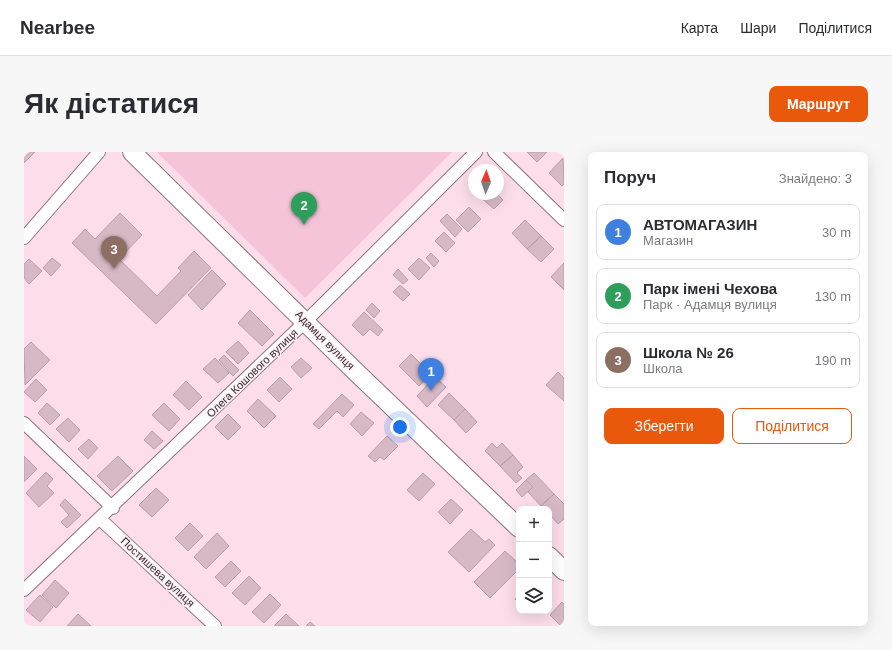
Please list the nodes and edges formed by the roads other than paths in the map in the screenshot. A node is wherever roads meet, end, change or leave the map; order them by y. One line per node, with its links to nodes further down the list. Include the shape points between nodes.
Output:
1 (99, 152): 6 (street)
2 (132, 152): 7 (street, Адамця вулиця)
3 (476, 152): 7 (street, Олега Кошового вулиця)
4 (494, 152): 5 (street)
5 (564, 220)
6 (24, 238)
7 (306, 321): 9 (street, Олега Кошового вулиця); 11 (street, Адамця вулиця)
8 (24, 423): 9 (street)
9 (113, 508): 10 (street, Олега Кошового вулиця)
10 (100, 518): 14 (street, Олега Кошового вулиця); 15 (street, Постишева вулиця)
11 (516, 525)
12 (552, 559): 13 (street)
13 (564, 571)
14 (24, 590)
15 (215, 626)

